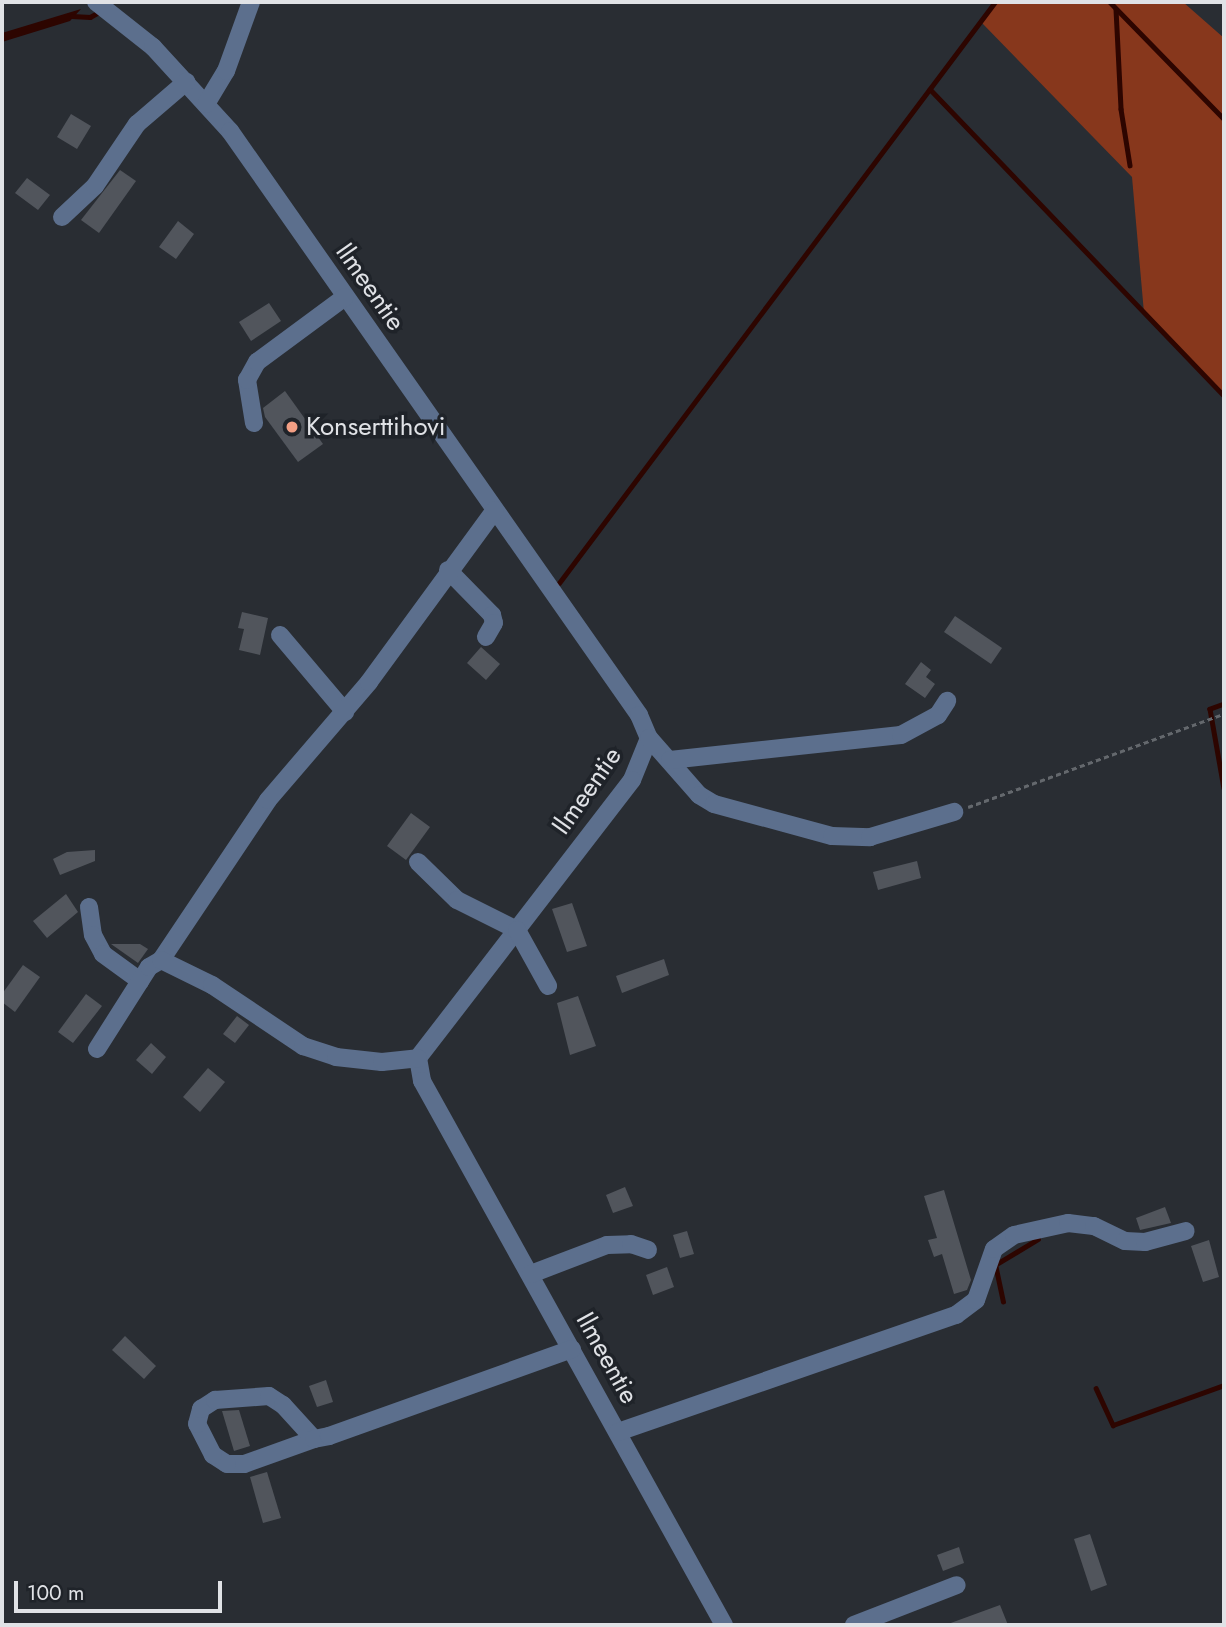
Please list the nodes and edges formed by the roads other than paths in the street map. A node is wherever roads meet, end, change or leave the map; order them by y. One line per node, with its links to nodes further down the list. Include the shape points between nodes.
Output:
1 (96, 2): 3 (street, Ilmeentie, via 153,47)
2 (251, 2): 4 (street, via 226,71)
3 (186, 82): 4 (street, Ilmeentie); 5 (street, via 137,124 95,186)
4 (206, 104): 6 (street, Ilmeentie)
5 (62, 217)
6 (345, 297): 7 (street, via 257,362 247,380); 8 (street, Ilmeentie)
7 (254, 423)
8 (495, 510): 9 (street); 14 (street, Ilmeentie, via 639,715)
9 (448, 570): 11 (street, via 492,615 494,623); 13 (street)
10 (280, 635): 13 (street)
11 (486, 637)
12 (947, 701): 15 (street, via 938,715 901,736)
13 (345, 712): 20 (street, via 268,800)
14 (649, 738): 15 (street); 19 (street, Ilmeentie, via 632,780)
15 (670, 760): 16 (street, via 699,795 714,804 832,836 870,837)
16 (954, 812)
17 (418, 862): 19 (street, via 457,901)
18 (89, 907): 21 (street, via 93,935 103,954)
19 (517, 930): 22 (street); 24 (street, Ilmeentie)
20 (161, 960): 21 (street); 24 (street, via 212,985 303,1046 336,1057 382,1062)
21 (139, 981): 23 (street)
22 (548, 986)
23 (97, 1049)
24 (418, 1058): 27 (street, Ilmeentie, via 422,1081)
25 (1186, 1231): 29 (street, via 1145,1242 1125,1241 1094,1226 1068,1223 1014,1235 995,1249 976,1300 956,1315)
26 (648, 1250): 27 (street, via 631,1244 607,1245)
27 (531, 1274): 28 (street, Ilmeentie)
28 (572, 1349): 29 (street, Ilmeentie); 30 (street)
29 (618, 1432): 32 (street, Ilmeentie)
30 (314, 1439): 30 (street, via 269,1396 215,1400 201,1409 197,1424 213,1455 227,1464 244,1464)
31 (957, 1585): 33 (street)
32 (724, 1625)
33 (854, 1625)

